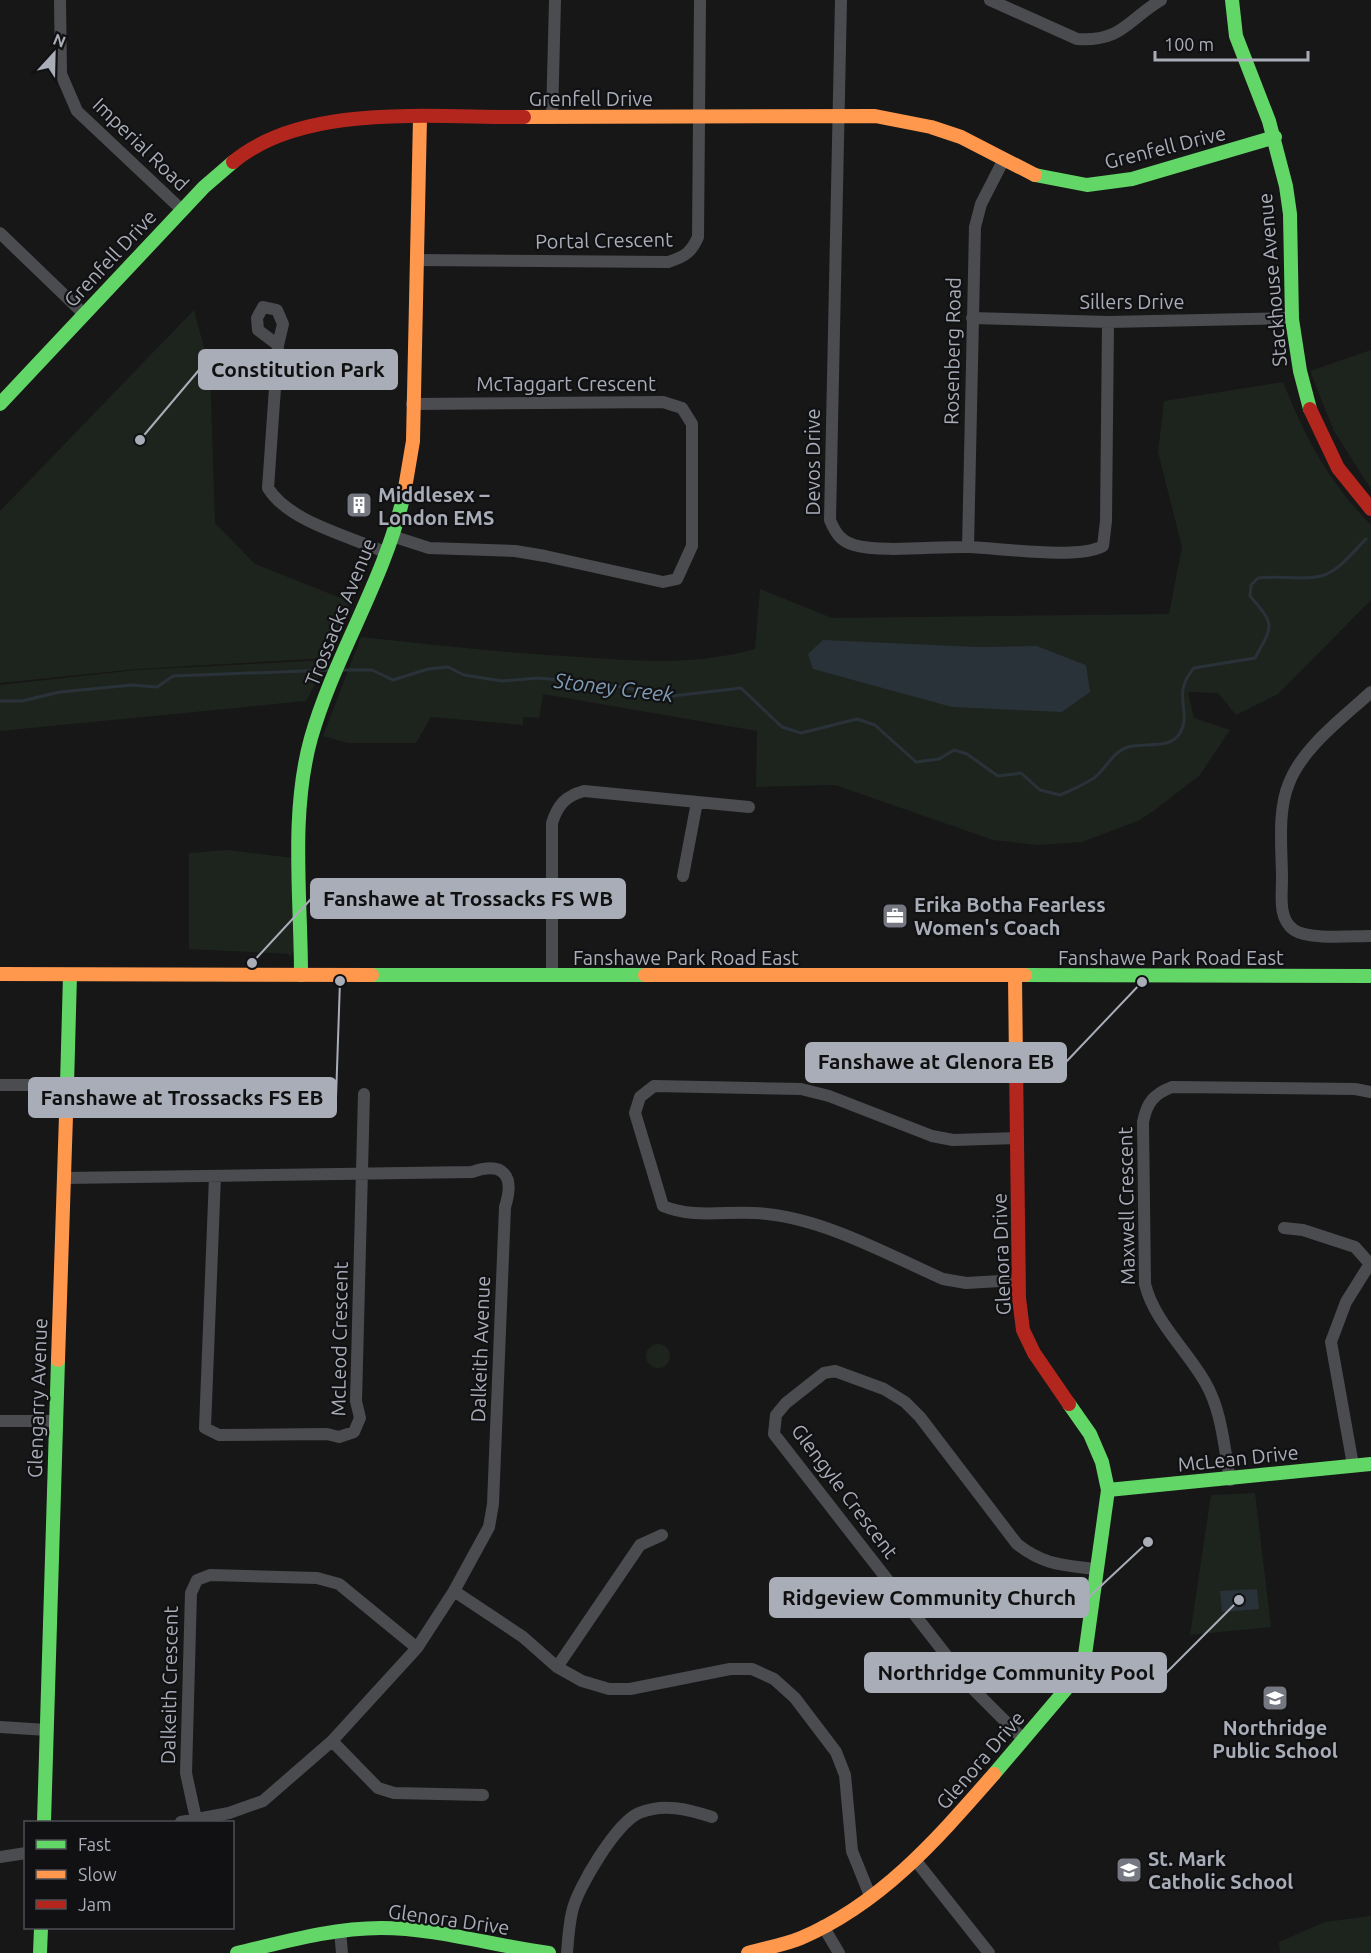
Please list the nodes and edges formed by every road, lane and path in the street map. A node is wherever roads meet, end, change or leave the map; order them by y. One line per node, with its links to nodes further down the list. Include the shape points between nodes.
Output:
1 (60, 0): 14 (street, Imperial Road, via 61,75 77,111)
2 (555, 0): 10 (street)
3 (700, 0): 11 (street, Portal Crescent)
4 (841, 0): 8 (street, Devos Drive)
5 (990, 0): 6 (street, via 1077,39 1091,40 1119,33)
6 (1161, 0)
7 (1232, 0): 12 (street, Stackhouse Avenue, via 1237,40)
8 (837, 115): 11 (street, Grenfell Drive); 13 (street, Grenfell Drive, via 875,116 932,127 961,137); 26 (street, Devos Drive, via 830,520 845,542 856,546)
9 (420, 118): 10 (street, Grenfell Drive); 14 (street, Grenfell Drive, via 333,121 288,131 247,150); 16 (street, Trossacks Avenue)
10 (552, 118): 11 (street, Grenfell Drive)
11 (699, 118): 16 (street, Portal Crescent, via 698,237 684,257 668,262)
12 (1275, 137): 13 (street, Grenfell Drive, via 1132,179 1088,185 1032,175); 19 (street, Stackhouse Avenue, via 1290,211)
13 (1003, 161): 18 (street, Rosenberg Road, via 975,227)
14 (182, 210): 17 (street, Grenfell Drive)
15 (0, 233): 17 (street)
16 (417, 260): 23 (street, Trossacks Avenue)
17 (84, 314): 22 (street, Grenfell Drive)
18 (972, 318): 20 (street, Sillers Drive); 26 (street, Rosenberg Road)
19 (1292, 318): 20 (street, Sillers Drive); 24 (street, Stackhouse Avenue, via 1302,385 1313,420 1337,467)
20 (1108, 322): 26 (street, Devos Drive, via 1106,521 1102,546 1064,552)
21 (278, 345): 27 (street, via 268,488 290,512)
22 (0, 404)
23 (412, 404): 25 (street, Trossacks Avenue, via 411,453); 25 (street, McTaggart Crescent, via 663,402 682,408 692,424 692,546 677,579 663,582 515,551 429,548)
24 (1371, 509)
25 (392, 536): 27 (street, Trossacks Avenue)
26 (968, 547)
27 (385, 552): 35 (street, Trossacks Avenue, via 328,693 303,775)
28 (1371, 692): 32 (street, via 1312,749 1288,784 1283,809 1282,901 1288,925 1302,934)
29 (697, 802): 30 (street); 31 (street); 36 (street, via 584,791 570,795 557,808 552,823)
30 (748, 807)
31 (683, 876)
32 (1371, 936)
33 (0, 974): 34 (street, Fanshawe Park Road East)
34 (70, 975): 35 (street, Fanshawe Park Road East); 40 (street, Glengarry Avenue)
35 (301, 975): 36 (street, Fanshawe Park Road East)
36 (552, 976): 38 (street, Fanshawe Park Road East)
37 (1371, 976): 38 (street, Fanshawe Park Road East)
38 (1016, 977): 43 (street, Glenora Drive)
39 (0, 1085): 40 (street)
40 (67, 1085): 46 (street, Glengarry Avenue)
41 (1371, 1092): 54 (street, Maxwell Crescent, via 1172,1087 1146,1104 1145,1284 1149,1302 1216,1405)
42 (364, 1094): 44 (street, McLeod Crescent)
43 (1018, 1138): 49 (street, Glenora Drive); 49 (street, via 953,1140 932,1136 801,1089 654,1086 640,1097 635,1113 663,1206 690,1213 767,1213 812,1223 943,1279)
44 (362, 1174): 45 (street, Dalkeith Avenue); 45 (street, McLeod Crescent, via 356,1401 360,1418 354,1432 339,1437 219,1435 205,1428); 58 (street, Dalkeith Avenue, via 472,1172 489,1166 501,1169 509,1180 493,1504 489,1527)
45 (215, 1176): 46 (street, Dalkeith Avenue)
46 (64, 1178): 51 (street, Glengarry Avenue)
47 (1284, 1228): 48 (street, via 1355,1246)
48 (1370, 1263): 53 (street, via 1346,1302 1331,1342)
49 (1019, 1280): 55 (street, Glenora Drive, via 1023,1330 1034,1353 1090,1434)
50 (0, 1421): 51 (street)
51 (56, 1421): 62 (street, Glengarry Avenue)
52 (1371, 1464): 53 (street, McLean Drive)
53 (1353, 1465): 54 (street, McLean Drive)
54 (1230, 1480): 55 (street, McLean Drive)
55 (1108, 1490): 57 (street, Glenora Drive)
56 (662, 1535): 60 (street, via 640,1545)
57 (1095, 1569): 63 (street, Glenora Drive, via 1085,1655 1067,1688); 63 (street, Glengyle Crescent, via 1034,1558 1017,1544 920,1417 884,1389 835,1371 824,1373 776,1415 774,1434 971,1687)
58 (454, 1591): 59 (street, Dalkeith Avenue); 60 (street, via 523,1637)
59 (417, 1648): 64 (street, Dalkeith Avenue); 67 (street, Dalkeith Crescent, via 339,1584 317,1578 210,1575 197,1580 191,1593 186,1733 186,1773)
60 (557, 1667): 73 (street, via 582,1681 609,1689 630,1689 730,1669 752,1669 774,1680 795,1698 836,1752 845,1775 852,1851)
61 (0, 1727): 62 (street)
62 (47, 1730): 68 (street, Glengarry Avenue)
63 (1024, 1740): 72 (street, Glenora Drive)
64 (333, 1742): 65 (street, via 378,1788 394,1793); 67 (street, Dalkeith Avenue, via 263,1801)
65 (483, 1795)
66 (712, 1817): 81 (street, via 683,1808 668,1808 638,1814 618,1830 572,1910)
67 (196, 1820): 69 (street, Dalkeith Avenue)
68 (44, 1821)
69 (188, 1821)
70 (24, 1853): 71 (street)
71 (0, 1857)
72 (916, 1860): 73 (street, Glenora Drive); 84 (street)
73 (871, 1898): 74 (street, Glenora Drive)
74 (823, 1926): 82 (street, Glenora Drive, via 800,1938); 83 (street)
75 (41, 1929): 77 (street)
76 (340, 1931): 78 (street, Glenora Drive); 79 (street); 80 (street, Glenora Drive, via 421,1931)
77 (40, 1953)
78 (237, 1953)
79 (342, 1953)
80 (549, 1953)
81 (567, 1953)
82 (748, 1953)
83 (839, 1953)
84 (989, 1953)

